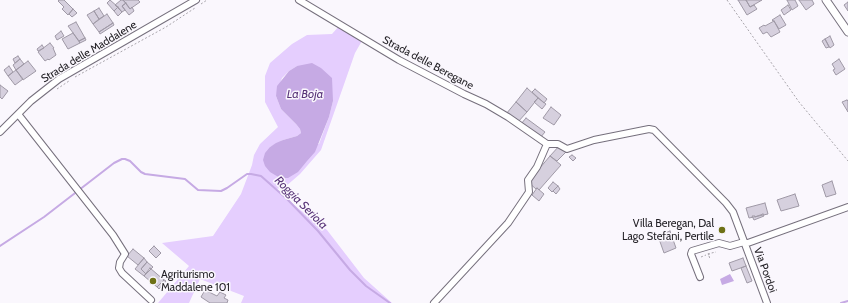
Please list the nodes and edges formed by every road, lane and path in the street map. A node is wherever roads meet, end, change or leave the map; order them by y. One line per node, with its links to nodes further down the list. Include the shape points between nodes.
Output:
1 (196, 0): 10 (street, Strada delle Maddalene, via 59,79)
2 (207, 0): 7 (path, via 166,28)
3 (299, 0): 12 (street, Strada delle Beregane, via 400,60 486,104)
4 (727, 0): 13 (path, via 799,102)
5 (826, 0): 6 (main road)
6 (848, 32)
7 (76, 77)
8 (69, 81): 9 (path)
9 (53, 92)
10 (18, 114): 11 (street, Strada delle Maddalene); 21 (street, via 113,235 125,254 119,268 122,273)
11 (0, 132)
12 (547, 144): 15 (street, Strada delle Beregane, via 558,144 567,149 594,140 654,130 726,203 733,212); 22 (street, via 528,180 529,192 508,223)
13 (848, 161)
14 (848, 207): 15 (street)
15 (745, 243): 20 (street, via 730,246 719,243 692,251); 23 (street, Via Pordoi)
16 (716, 252): 17 (path)
17 (708, 254): 18 (path); 19 (path)
18 (701, 257)
19 (710, 259)
20 (700, 277)
21 (151, 300)
22 (434, 303)
23 (767, 303)

